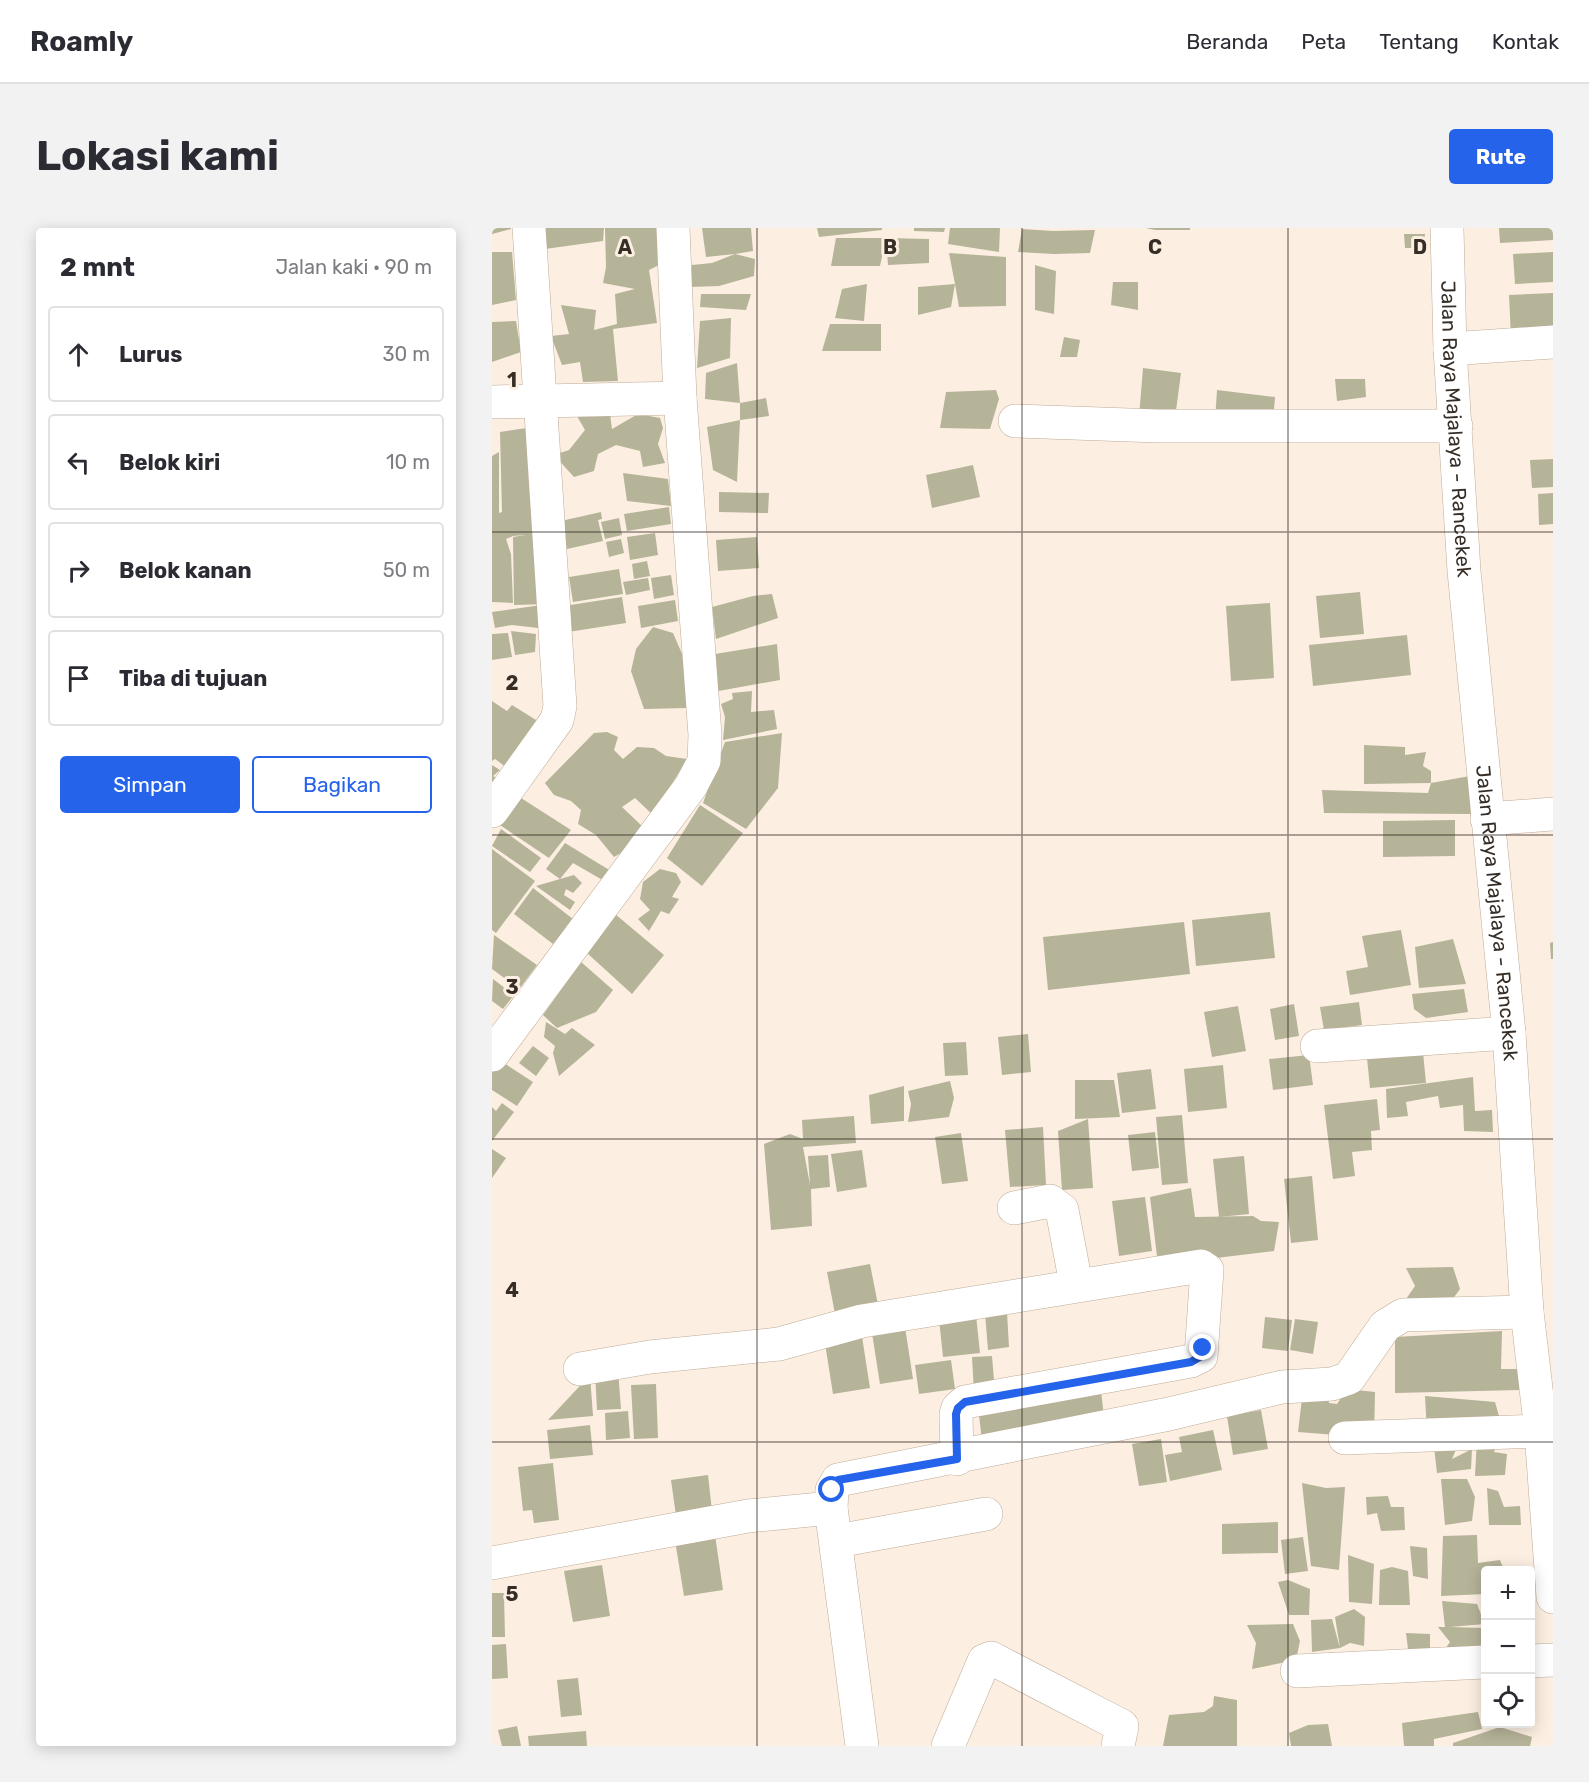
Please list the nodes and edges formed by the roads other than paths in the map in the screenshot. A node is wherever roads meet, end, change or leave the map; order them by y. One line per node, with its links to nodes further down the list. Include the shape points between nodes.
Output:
1 (529, 228): 8 (street)
2 (673, 228): 6 (street)
3 (1447, 228): 5 (street, Jalan Raya Majalaya - Rancekek)
4 (1553, 342): 5 (street)
5 (1450, 349): 10 (street, Jalan Raya Majalaya - Rancekek)
6 (680, 398): 8 (street); 16 (street, via 704,761 691,786)
7 (492, 402): 8 (street)
8 (542, 402): 11 (street, via 560,706 557,720)
9 (1015, 421): 10 (street, via 1158,426)
10 (1456, 426): 13 (street, Jalan Raya Majalaya - Rancekek, via 1464,571)
11 (492, 812)
12 (1553, 814): 13 (street)
13 (1487, 819): 14 (street, Jalan Raya Majalaya - Rancekek)
14 (1509, 1033): 15 (street); 19 (street, Jalan Raya Majalaya - Rancekek)
15 (1317, 1046)
16 (492, 1054)
17 (1014, 1208): 18 (street, via 1050,1201 1062,1210)
18 (1076, 1284): 20 (street, via 862,1321 779,1344 650,1357); 23 (street, via 1201,1266 1206,1281 1201,1356 1191,1362 965,1402 956,1414)
19 (1527, 1312): 21 (street, Jalan Raya Majalaya - Rancekek); 23 (street, via 1403,1315 1385,1326 1349,1378 1341,1381 1282,1387)
20 (580, 1369)
21 (1541, 1431): 22 (street); 28 (street, Jalan Raya Majalaya - Rancekek)
22 (1345, 1438)
23 (957, 1459): 24 (street, via 838,1480 832,1490)
24 (831, 1508): 26 (street); 27 (street, via 748,1516)
25 (986, 1514): 26 (street)
26 (837, 1541): 33 (street)
27 (492, 1563)
28 (1553, 1597)
29 (1553, 1660): 30 (street)
30 (1535, 1661)
31 (1481, 1662): 32 (street)
32 (1297, 1671)
33 (862, 1746)
34 (948, 1746): 35 (street, via 984,1661 991,1658 1122,1726)
35 (1118, 1746)

